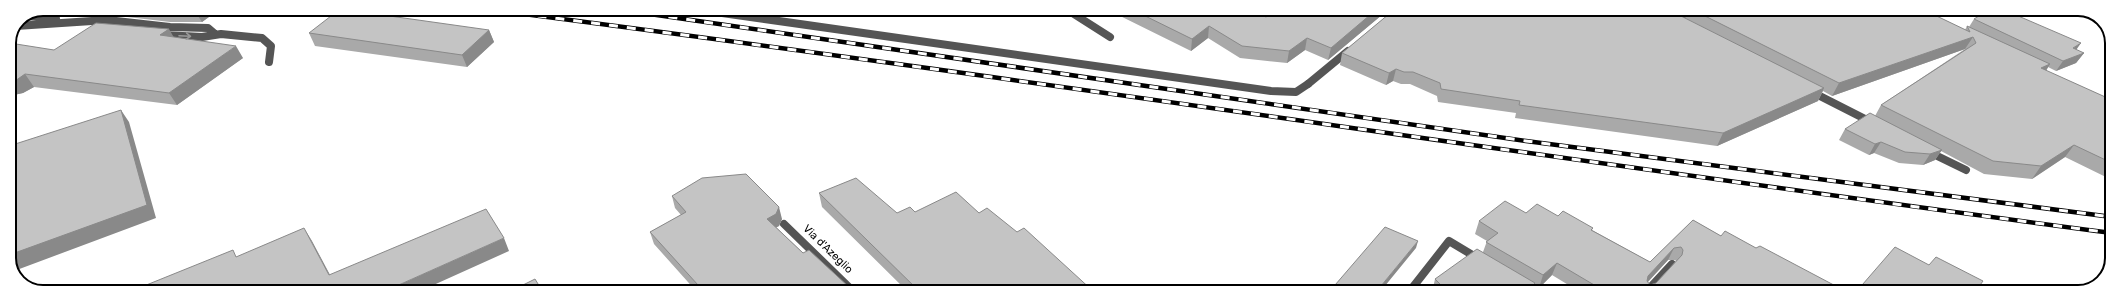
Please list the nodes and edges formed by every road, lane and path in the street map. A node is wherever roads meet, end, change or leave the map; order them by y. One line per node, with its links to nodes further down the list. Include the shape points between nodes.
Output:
1 (743, 16): 13 (street, via 1271,91 1296,92)
2 (1077, 16): 12 (street)
3 (1662, 16): 7 (street)
4 (37, 17): 5 (street)
5 (72, 21): 6 (street); 8 (street)
6 (95, 22): 9 (street, via 96,28); 11 (street, via 107,20 170,27 208,28)
7 (1676, 23)
8 (23, 25)
9 (102, 28)
10 (153, 34): 11 (street, one-way to 11, via 202,37)
11 (215, 34): 14 (street, via 262,38 271,46)
12 (1110, 37)
13 (1356, 44)
14 (269, 62)
15 (1803, 88): 16 (street)
16 (1881, 127)
17 (1924, 149): 18 (street)
18 (1966, 170)
19 (784, 224): 22 (street, Via d'Azeglio)
20 (1672, 264): 24 (street)
21 (1489, 265): 23 (street, via 1449,241)
22 (847, 285)
23 (1414, 285)
24 (1652, 285)

